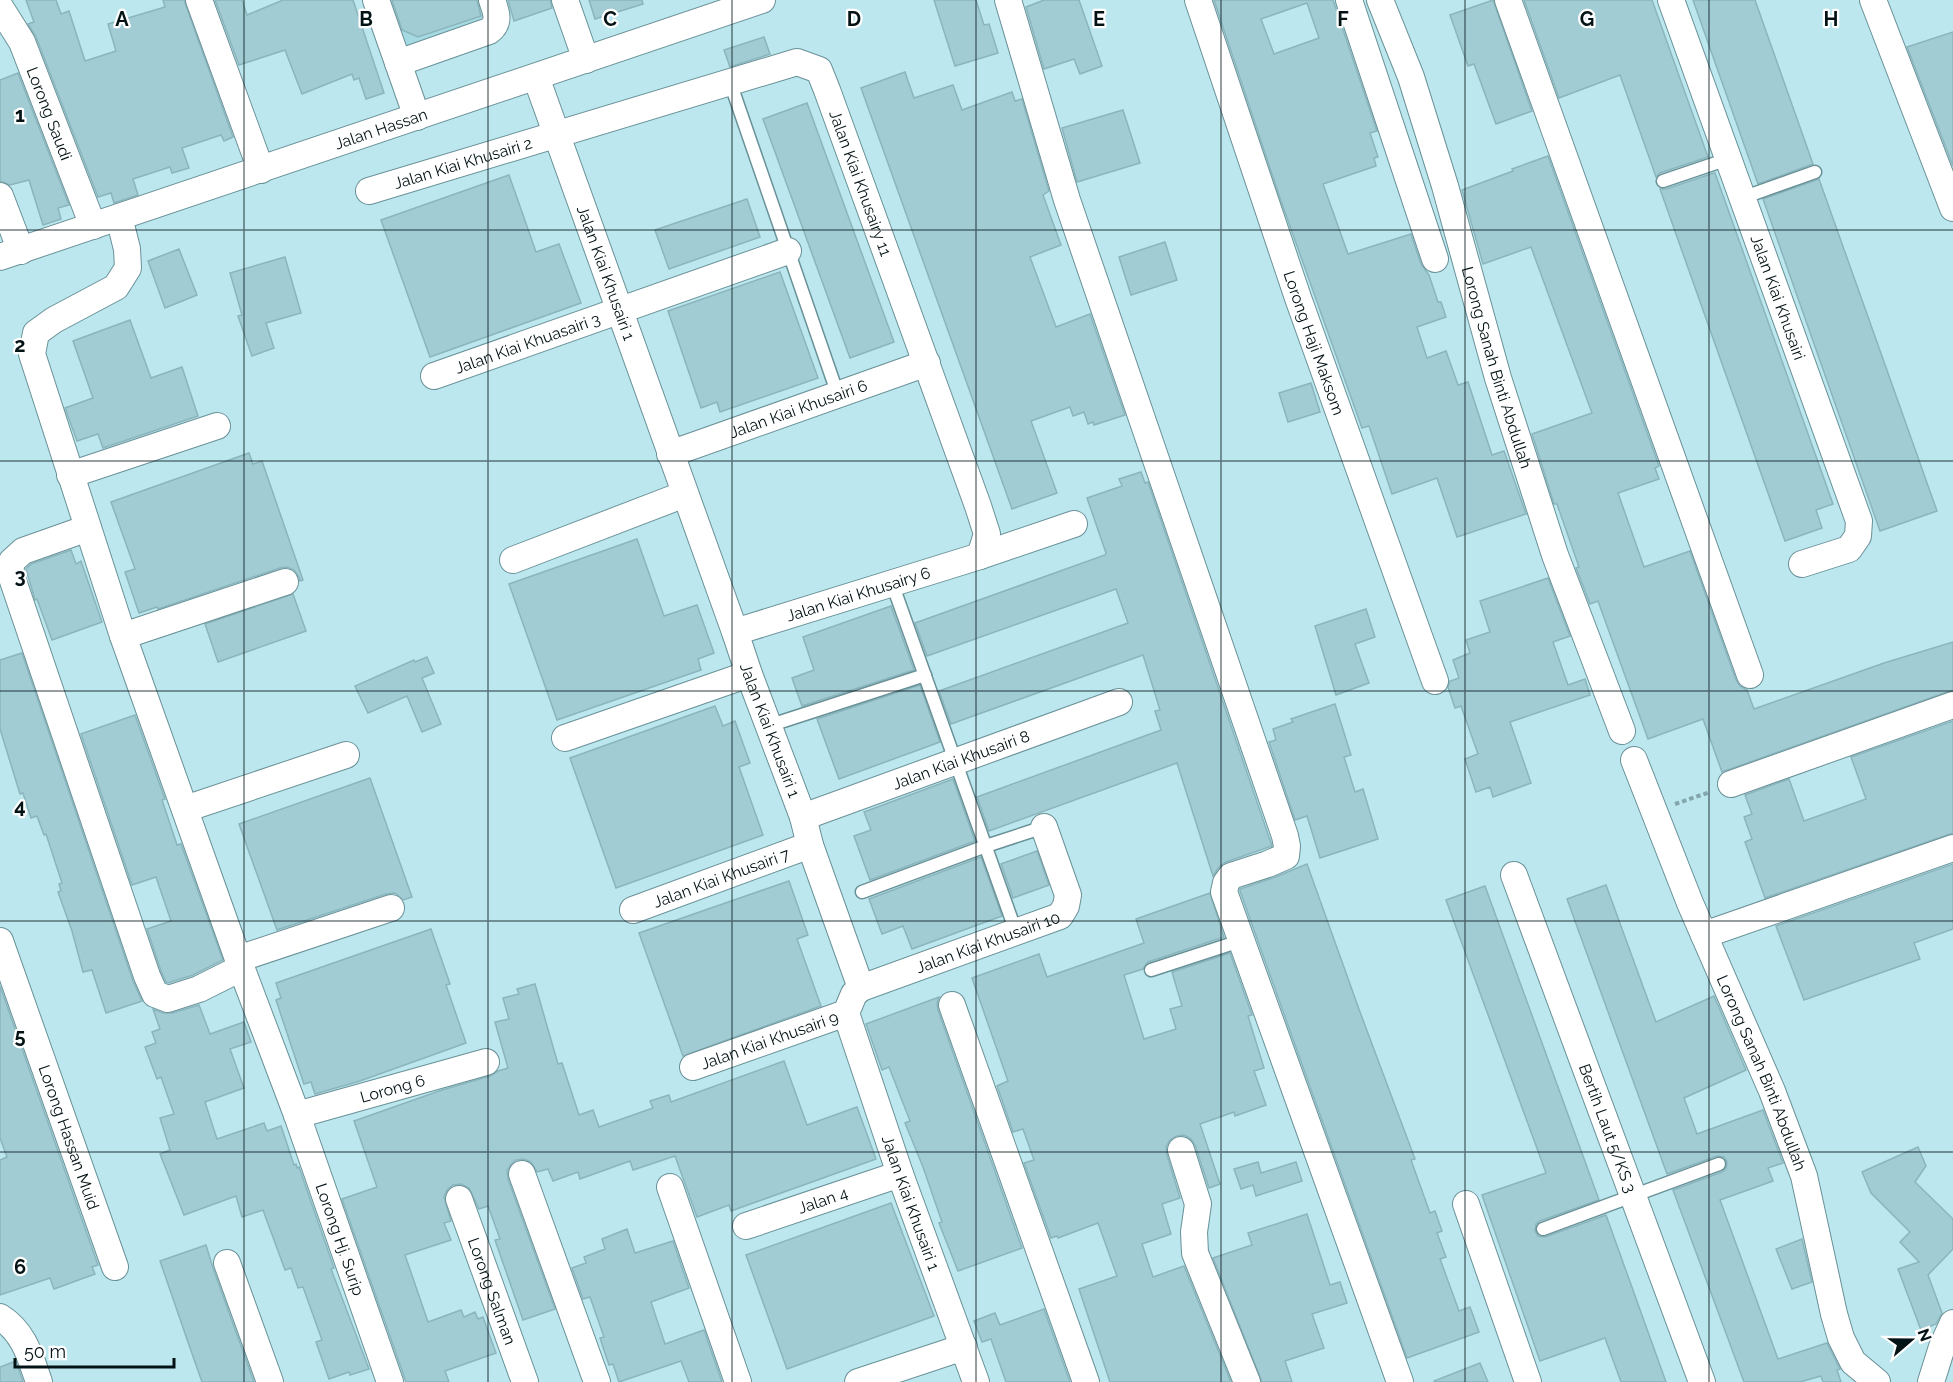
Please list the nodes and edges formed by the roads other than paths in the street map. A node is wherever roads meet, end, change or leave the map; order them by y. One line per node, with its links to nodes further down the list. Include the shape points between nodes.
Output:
1 (199, 0): 21 (street)
2 (376, 0): 15 (street)
3 (492, 0): 15 (street, via 495,27)
4 (565, 0): 14 (street)
5 (759, 0): 14 (street, Jalan Hassan)
6 (1008, 0): 76 (street, via 1067,200 1285,836 1286,856 1231,876 1226,883 1224,892)
7 (1198, 0): 53 (street, Lorong Haji Maksom, via 1298,298)
8 (1349, 0): 32 (street)
9 (1380, 0): 57 (street, Lorong Sanah Binti Abdullah, via 1411,77 1498,378 1555,555)
10 (1508, 0): 52 (street)
11 (1671, 0): 20 (street, Jalan Kiai Khusairi)
12 (1873, 0): 27 (street)
13 (0, 6): 29 (street, Lorong Saudi, via 22,42)
14 (586, 60): 16 (street, Jalan Hassan)
15 (398, 63): 18 (street)
16 (536, 77): 18 (street, Jalan Hassan); 19 (street, Jalan Kiai Khusairi 1)
17 (730, 82): 19 (street, Jalan Kiai Khusairy 11); 30 (lane); 34 (street, Jalan Kiai Khusairy 11, via 797,62 819,70)
18 (417, 117): 21 (street, Jalan Hassan)
19 (556, 134): 24 (street, Jalan Kiai Khusairi 2); 33 (street, Jalan Kiai Khusairi 1)
20 (1728, 159): 23 (lane); 26 (street, Jalan Kiai Khusairi)
21 (261, 170): 28 (street, Jalan Hassan)
22 (1815, 172): 26 (lane)
23 (1663, 182)
24 (369, 191)
25 (0, 196): 31 (street)
26 (1742, 198): 45 (street, Jalan Kiai Khusairi, via 1859,521 1858,537 1849,549)
27 (1953, 208)
28 (119, 218): 29 (street, Jalan Hassan); 39 (street, Lorong Hj. Surip, via 128,268 116,287 36,333 32,354)
29 (93, 226): 31 (street, Jalan Hassan)
30 (788, 251): 33 (street, Jalan Kiai Khuasairi 3); 36 (lane)
31 (11, 254)
32 (1435, 259)
33 (619, 311): 35 (street, Jalan Kiai Khuasairi 3); 38 (street, Jalan Kiai Khusairi 1)
34 (927, 363): 36 (street, Jalan Kiai Khusairi 6); 43 (street, Jalan Kiai Khusairy 11, via 987,534)
35 (434, 376)
36 (838, 395): 38 (street, Jalan Kiai Khusairi 6)
37 (217, 426): 39 (street)
38 (670, 454): 40 (street, Jalan Kiai Khusairi 1)
39 (70, 475): 42 (street, Lorong Hj. Surip)
40 (685, 494): 44 (street); 48 (street, Jalan Kiai Khusairi 1)
41 (1074, 524): 43 (street)
42 (88, 528): 49 (street, Lorong Hj. Surip); 77 (street, via 23,551 12,561 10,572 147,976 155,994 168,999 199,988)
43 (980, 556): 47 (street, Jalan Kiai Khusairy 6)
44 (513, 560)
45 (1802, 564)
46 (285, 582): 49 (street)
47 (892, 583): 48 (street, Jalan Kiai Khusairy 6); 51 (lane)
48 (735, 632): 50 (street, Jalan Kiai Khusairi 1)
49 (123, 636): 63 (street, Lorong Hj. Surip)
50 (748, 674): 56 (street, Jalan Kiai Khusairi 1); 58 (street)
51 (925, 675): 56 (lane); 61 (lane)
52 (1750, 675)
53 (1435, 681)
54 (1119, 702): 61 (street, Jalan Kiai Khusairi 8)
55 (1953, 705): 62 (street)
56 (768, 726): 64 (street, Jalan Kiai Khusairi 1)
57 (1622, 731)
58 (565, 738)
59 (346, 755): 63 (street)
60 (1634, 760): 74 (street, Lorong Sanah Binti Abdullah)
61 (956, 761): 64 (street, Jalan Kiai Khusairi 8); 67 (lane)
62 (1731, 784)
63 (185, 808): 77 (street, Lorong Hj. Surip)
64 (803, 817): 66 (street, Jalan Kiai Khusairi 1)
65 (1044, 827): 67 (lane); 73 (street, Jalan Kiai Khusairi 10, via 1068,895 1066,906 1060,916)
66 (810, 844): 72 (street, Jalan Kiai Khusairi 7); 79 (street, Jalan Kiai Khusairi 1)
67 (986, 846): 70 (lane); 73 (lane)
68 (1953, 848): 74 (street)
69 (1514, 875): 90 (street, Bertih Laut 5/KS 3)
70 (862, 892)
71 (391, 908): 77 (street)
72 (633, 910)
73 (1016, 932): 79 (street, Jalan Kiai Khusairi 10)
74 (1704, 935): 113 (street, Lorong Sanah Binti Abdullah, via 1772,1091 1804,1176 1841,1338 1853,1362)
75 (0, 941): 96 (street, Lorong Hassan Muid)
76 (1240, 941): 78 (lane); 110 (street)
77 (239, 963): 84 (street, Lorong Hj. Surip)
78 (1151, 970)
79 (861, 987): 81 (street)
80 (952, 1005): 108 (street)
81 (846, 1014): 83 (street, Jalan Kiai Khusairi 9); 88 (street, Jalan Kiai Khusairi 1)
82 (486, 1062): 84 (street, Lorong 6)
83 (693, 1067)
84 (294, 1107): 102 (street, Lorong Hj. Surip)
85 (1181, 1150): 109 (street, via 1198,1204 1195,1253)
86 (1719, 1164): 90 (lane)
87 (522, 1174): 104 (street)
88 (900, 1174): 93 (street, Jalan 4); 99 (street, Jalan Kiai Khusairi 1)
89 (670, 1187): 105 (street)
90 (1633, 1196): 94 (lane); 112 (street, Bertih Laut 5/KS 3)
91 (459, 1199): 103 (street, Lorong Salman)
92 (1466, 1204): 111 (street)
93 (746, 1226)
94 (1543, 1229)
95 (227, 1263): 101 (street)
96 (115, 1267)
97 (0, 1317): 100 (street, via 14,1327 29,1352)
98 (1953, 1323): 114 (street)
99 (964, 1347): 106 (street); 107 (street, Jalan Kiai Khusairi 1)
100 (39, 1382)
101 (270, 1382)
102 (390, 1382)
103 (525, 1382)
104 (597, 1382)
105 (738, 1382)
106 (858, 1382)
107 (976, 1382)
108 (1086, 1382)
109 (1247, 1382)
110 (1400, 1382)
111 (1528, 1382)
112 (1702, 1382)
113 (1876, 1382)
114 (1931, 1382)

